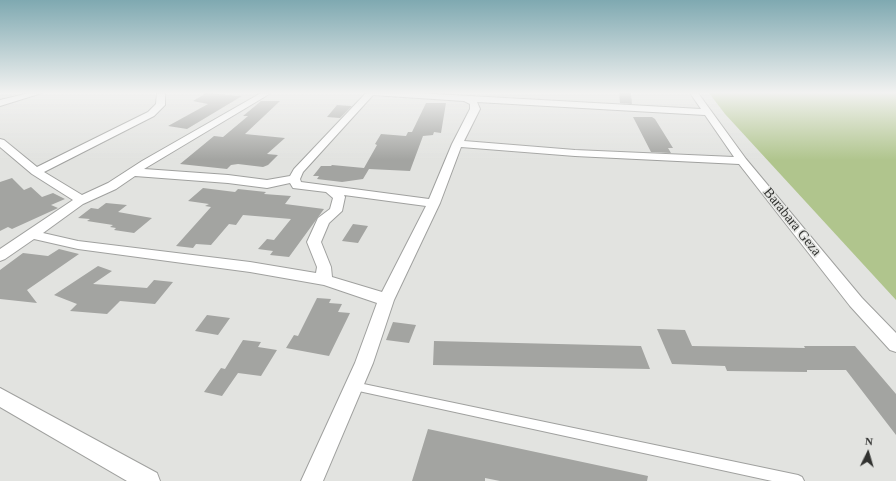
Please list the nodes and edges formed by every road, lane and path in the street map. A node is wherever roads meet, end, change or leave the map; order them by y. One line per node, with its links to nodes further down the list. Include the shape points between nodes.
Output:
1 (148, 115): 9 (street)
2 (229, 115): 10 (street)
3 (351, 115): 11 (street, via 298,171)
4 (467, 115): 7 (street)
5 (709, 115): 8 (street, Barabara Geza)
6 (0, 142): 9 (street)
7 (458, 144): 8 (street); 14 (street)
8 (742, 161): 19 (street, Barabara Geza, via 856,302)
9 (36, 172): 13 (street, via 75,195)
10 (132, 172): 11 (street, via 267,184); 13 (street, via 112,186)
11 (294, 179): 12 (street, via 297,185)
12 (331, 190): 14 (street); 17 (street, via 339,197 336,211 323,221 314,242 324,267)
13 (79, 201): 15 (street)
14 (434, 203): 18 (street)
15 (31, 234): 16 (street); 17 (street, via 78,246 250,267)
16 (0, 256)
17 (324, 280): 18 (street)
18 (386, 300): 20 (street)
19 (896, 345)
20 (354, 386): 23 (street); 24 (lane)
21 (0, 397): 22 (street)
22 (149, 481)
23 (312, 481)
24 (798, 481)

